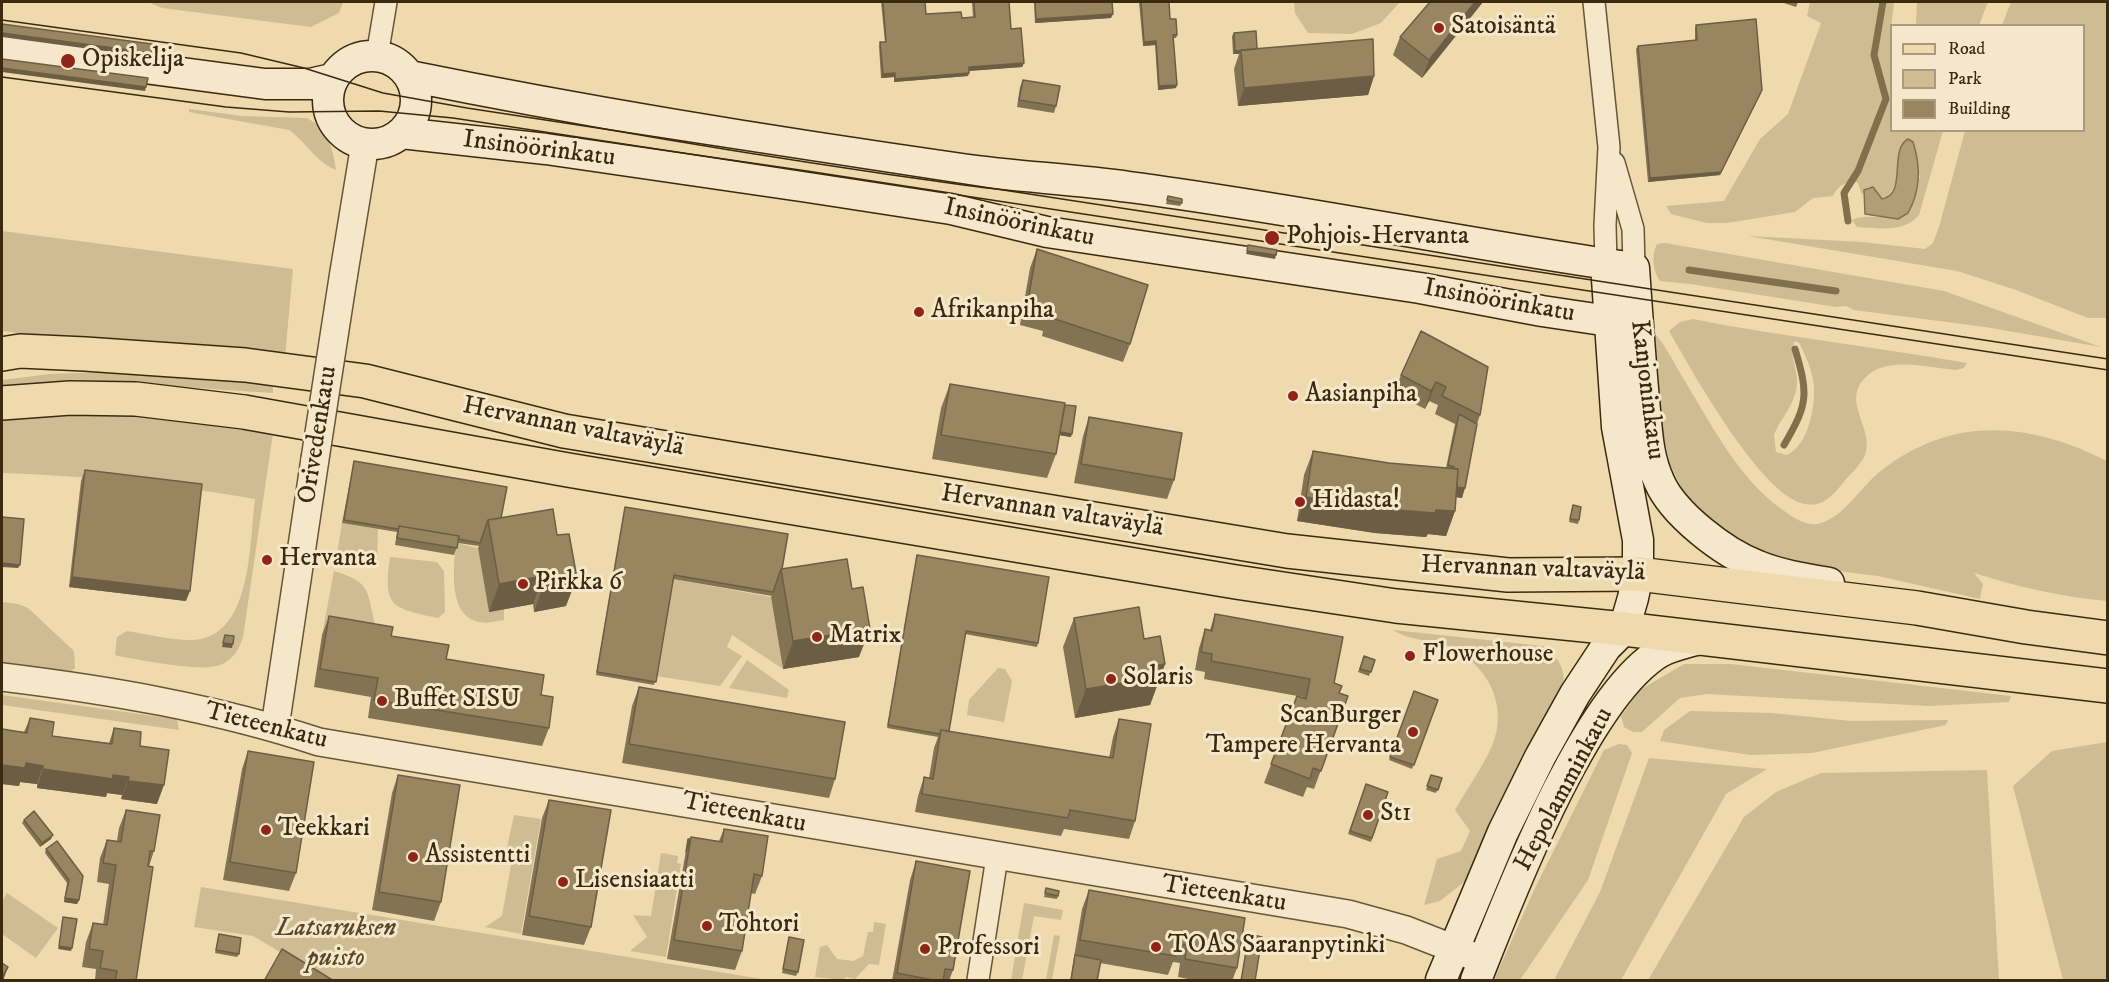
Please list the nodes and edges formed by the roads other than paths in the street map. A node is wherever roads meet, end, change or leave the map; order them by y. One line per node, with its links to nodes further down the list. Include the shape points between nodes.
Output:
1 (386, 2): 4 (street)
2 (1594, 2): 11 (street, Kanjoninkatu)
3 (2, 49): 7 (main road)
4 (377, 56): 5 (main road, via 389,59); 6 (main road, via 351,61)
5 (409, 76): 9 (main road, via 414,87 414,112); 12 (main road, Insinöörinkatu, via 805,145 965,169 1129,186)
6 (332, 80): 7 (main road); 8 (main road)
7 (266, 84): 8 (main road)
8 (328, 109): 10 (main road, via 341,132)
9 (401, 133): 10 (main road, via 378,144); 13 (main road, Insinöörinkatu, via 546,149 951,209 1058,234)
10 (365, 144): 25 (street, Orivedenkatu, bridge)
11 (1609, 147): 12 (street, Kanjoninkatu, via 1605,225); 12 (street, Kanjoninkatu, via 1633,229)
12 (1620, 266): 13 (main road, Kanjoninkatu)
13 (1623, 323): 18 (main road, Kanjoninkatu, via 1617,427 1638,540); 19 (main road, Kanjoninkatu, via 1648,448 1659,482 1672,503 1698,528 1756,566 1869,592)
14 (2, 337): 16 (main road)
15 (2, 354): 16 (main road, Hervannan valtaväylä)
16 (85, 354): 18 (main road, Hervannan valtaväylä, via 245,365 365,381 564,431 1287,551 1508,575)
17 (2, 403): 20 (main road, Hervannan valtaväylä, via 136,399 244,412 1248,584 1396,606)
18 (1638, 574): 19 (main road, Hervannan valtaväylä); 20 (main road, Kanjoninkatu)
19 (1917, 608): 21 (main road, Hervannan valtaväylä)
20 (1624, 629): 22 (main road, Hervannan valtaväylä); 27 (main road, Hepolamminkatu, via 1606,647 1581,685 1540,757 1503,831)
21 (2106, 638)
22 (1699, 639): 24 (main road, Hervannan valtaväylä); 28 (main road, Hepolamminkatu, via 1660,652 1636,671 1611,701 1590,733 1532,846)
23 (2, 677): 25 (street, Tieteenkatu, via 154,699)
24 (2108, 686)
25 (275, 727): 26 (street, Tieteenkatu, via 319,742)
26 (997, 857): 27 (street, Tieteenkatu, via 1348,914); 29 (street)
27 (1454, 949): 28 (street, Tieteenkatu); 30 (main road, Hepolamminkatu)
28 (1480, 970)
29 (978, 981)
30 (1441, 981)

